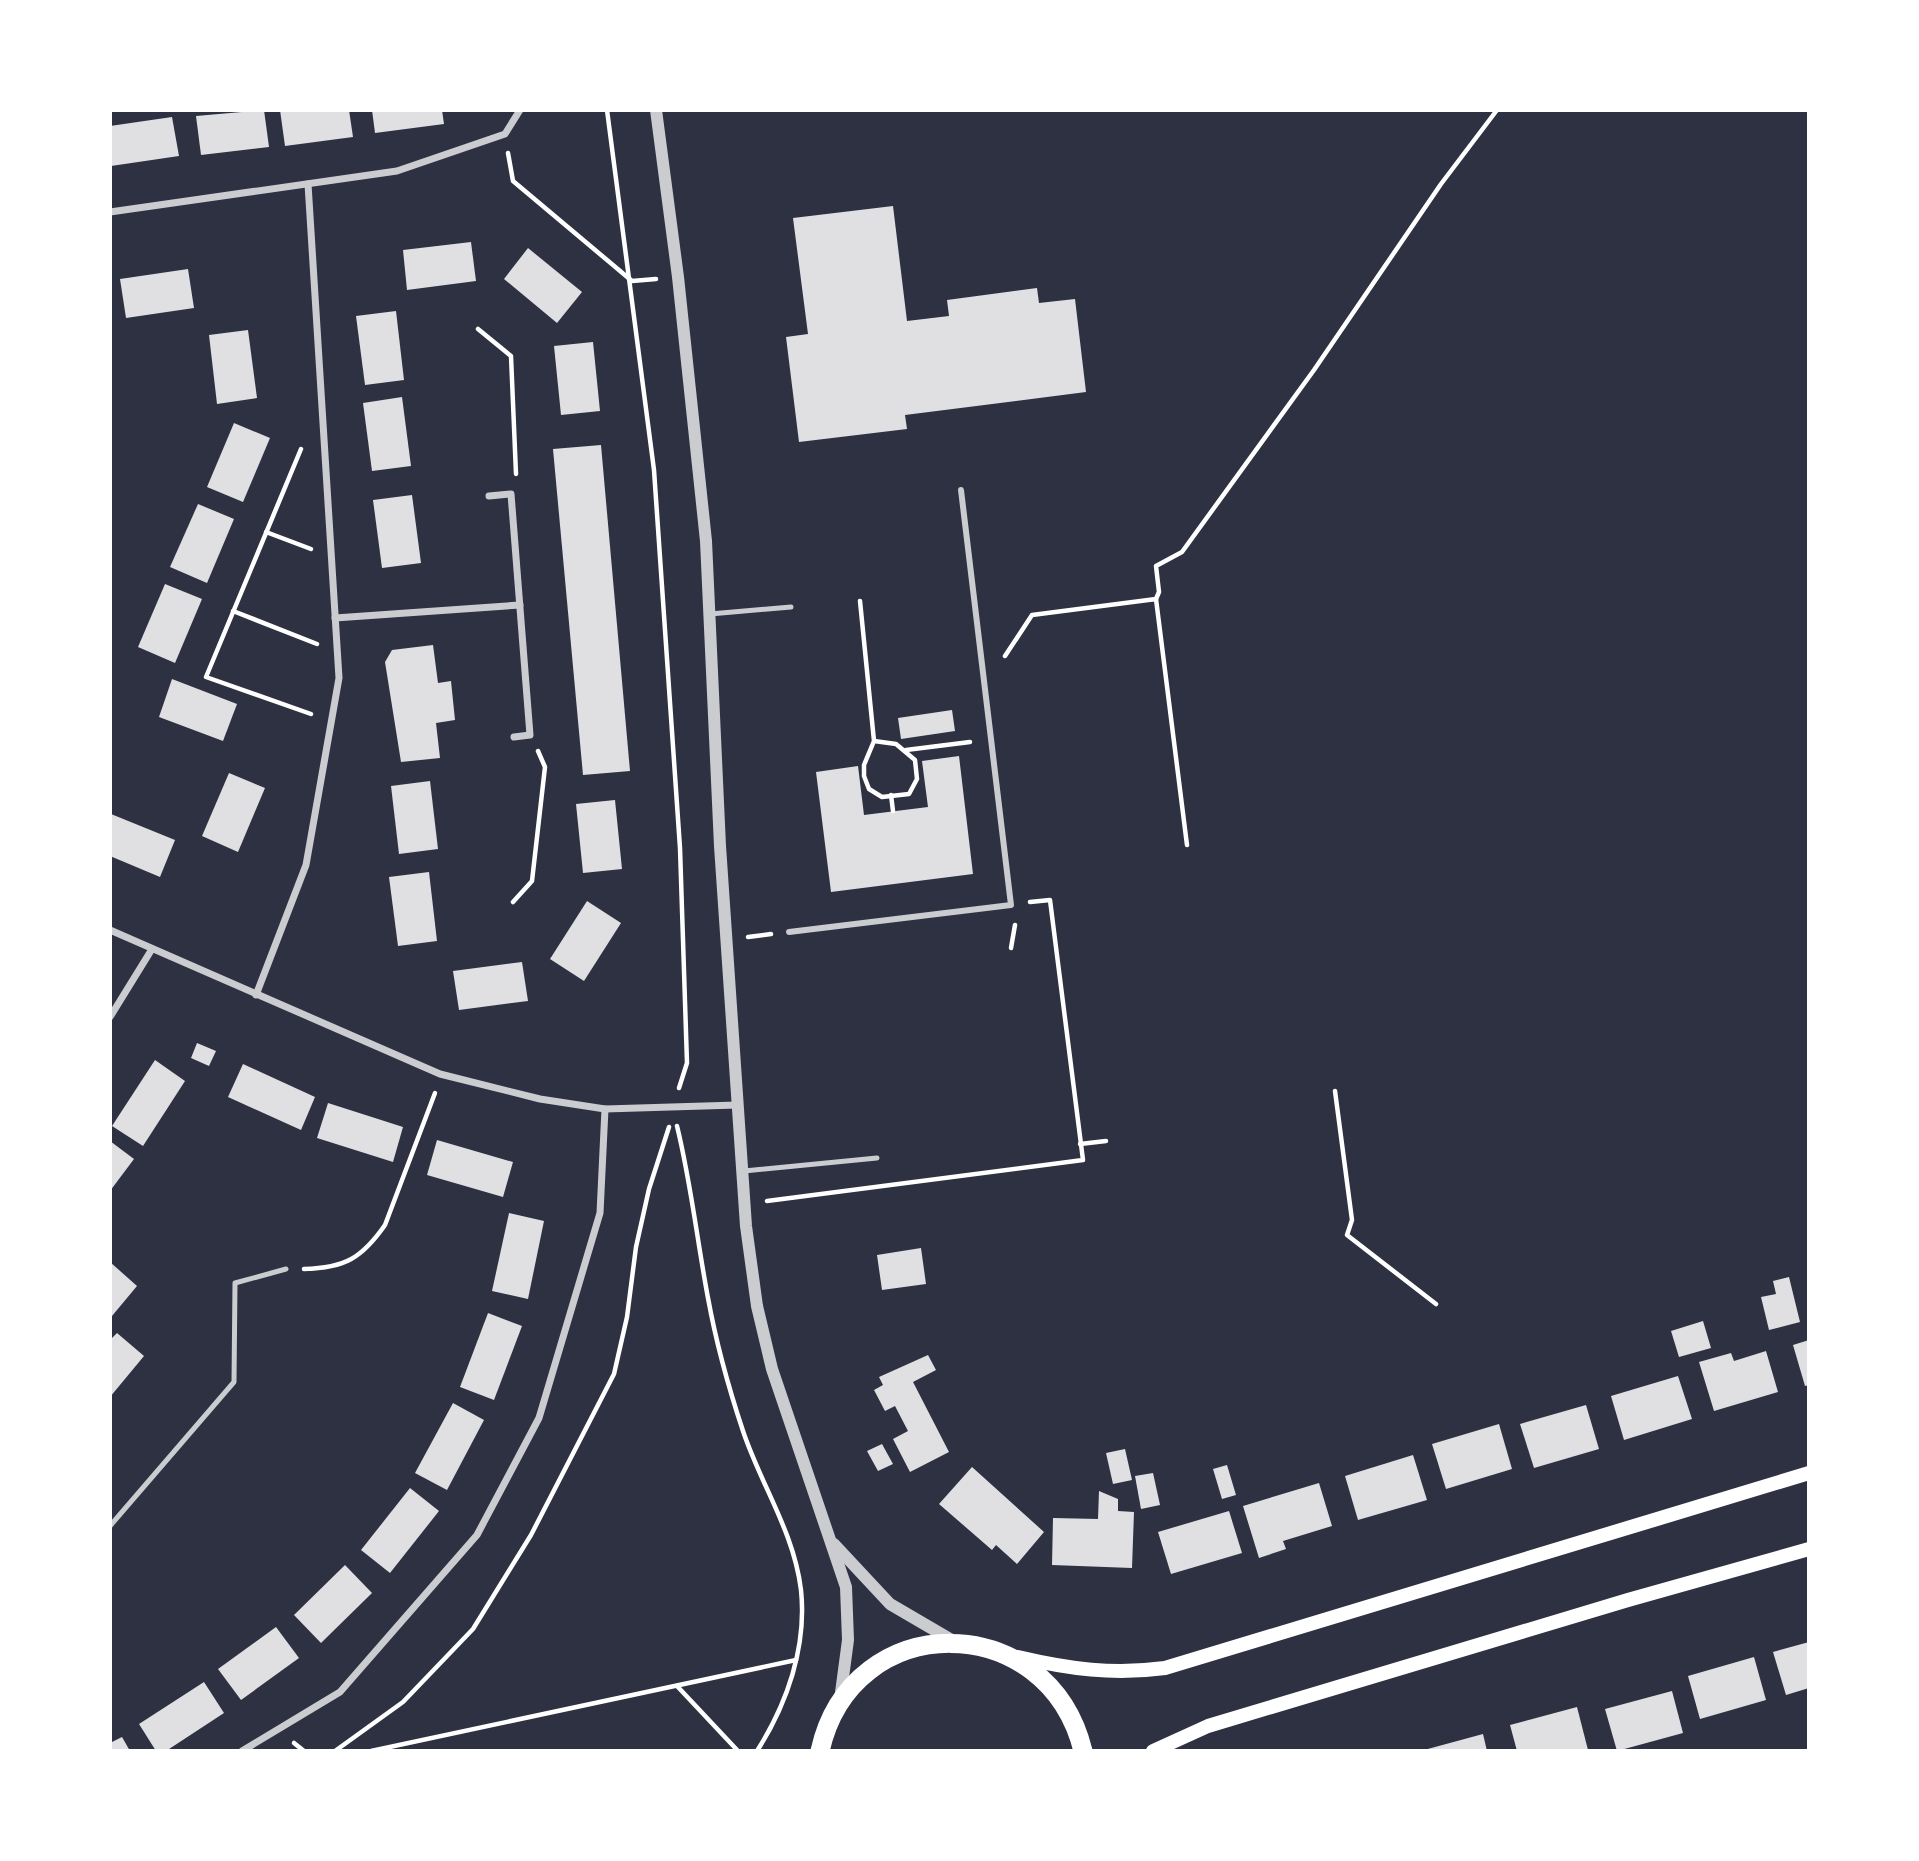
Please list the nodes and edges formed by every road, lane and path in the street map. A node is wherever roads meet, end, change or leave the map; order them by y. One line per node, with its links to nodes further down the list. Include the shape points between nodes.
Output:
1 (520, 110): 5 (street)
2 (607, 110): 8 (path)
3 (656, 110): 21 (street, via 703,513)
4 (1497, 110): 16 (path, via 1182,552 1156,566)
5 (505, 134): 6 (street, via 397,171); 8 (path, via 513,181)
6 (308, 184): 7 (street); 15 (street)
7 (110, 212)
8 (632, 281): 45 (path, via 654,470 680,848 687,1063)
9 (478, 329): 12 (path, via 511,356 517,471)
10 (303, 445): 14 (path)
11 (961, 490): 24 (street)
12 (511, 494): 13 (street); 18 (street)
13 (489, 496)
14 (266, 532): 15 (path); 20 (path)
15 (331, 557): 22 (street)
16 (1156, 598): 24 (path, via 1032,615 1005,652 1007,675); 33 (path)
17 (860, 601): 29 (path)
18 (520, 605): 22 (street); 26 (street)
19 (791, 607): 21 (lane)
20 (233, 611): 23 (path); 25 (path, via 206,677)
21 (709, 614): 38 (street)
22 (335, 618): 23 (street)
23 (338, 652): 25 (street, via 340,678)
24 (985, 678): 28 (street)
25 (332, 722): 41 (street, via 306,865)
26 (530, 735): 27 (street); 34 (path, via 545,767 532,881)
27 (514, 737)
28 (992, 739): 30 (path); 35 (street)
29 (874, 741): 30 (path, via 888,741); 31 (path, via 864,776 875,793)
30 (906, 750): 31 (path, via 915,760 917,779 909,794)
31 (891, 795): 32 (path)
32 (893, 811)
33 (1186, 845)
34 (513, 902)
35 (1011, 905): 37 (street); 39 (path, via 1016,928); 49 (path, via 1050,900)
36 (110, 930): 40 (street)
37 (789, 932): 38 (path)
38 (727, 939): 44 (street)
39 (1011, 948)
40 (152, 949): 41 (street); 42 (street)
41 (256, 995): 46 (street, via 440,1074 540,1099)
42 (110, 1017)
43 (1335, 1091): 54 (path, via 1352,1220 1347,1235)
44 (737, 1105): 45 (street); 51 (street)
45 (673, 1108): 46 (street); 61 (path, via 722,1353 744,1433 783,1519 801,1590)
46 (605, 1109): 65 (street, via 600,1213 543,1405 477,1535 340,1692)
47 (429, 1114): 53 (path, via 385,1225 372,1244 340,1265)
48 (1106, 1141): 49 (path)
49 (1080, 1144): 52 (path, via 1083,1160)
50 (877, 1158): 51 (lane)
51 (742, 1171): 52 (street)
52 (744, 1203): 57 (street, via 757,1306 772,1369)
53 (286, 1269): 56 (lane, via 234,1283 234,1382)
54 (1436, 1304)
55 (1809, 1473): 60 (main road, via 1165,1668 1124,1674)
56 (110, 1527)
57 (832, 1541): 59 (street, via 890,1604); 63 (street, via 846,1587 848,1640)
58 (1809, 1549): 72 (main road, via 1234,1718)
59 (955, 1642): 60 (highway); 63 (highway, via 911,1648 871,1669)
60 (1009, 1655): 71 (highway, via 1057,1692 1077,1726)
61 (796, 1660): 62 (path); 69 (path, via 773,1726)
62 (677, 1686): 64 (path); 68 (path)
63 (840, 1702): 70 (highway)
64 (402, 1744): 66 (path); 67 (path)
65 (242, 1751)
66 (371, 1751)
67 (388, 1751)
68 (738, 1751)
69 (757, 1751)
70 (820, 1751)
71 (1083, 1751)
72 (1153, 1751)

